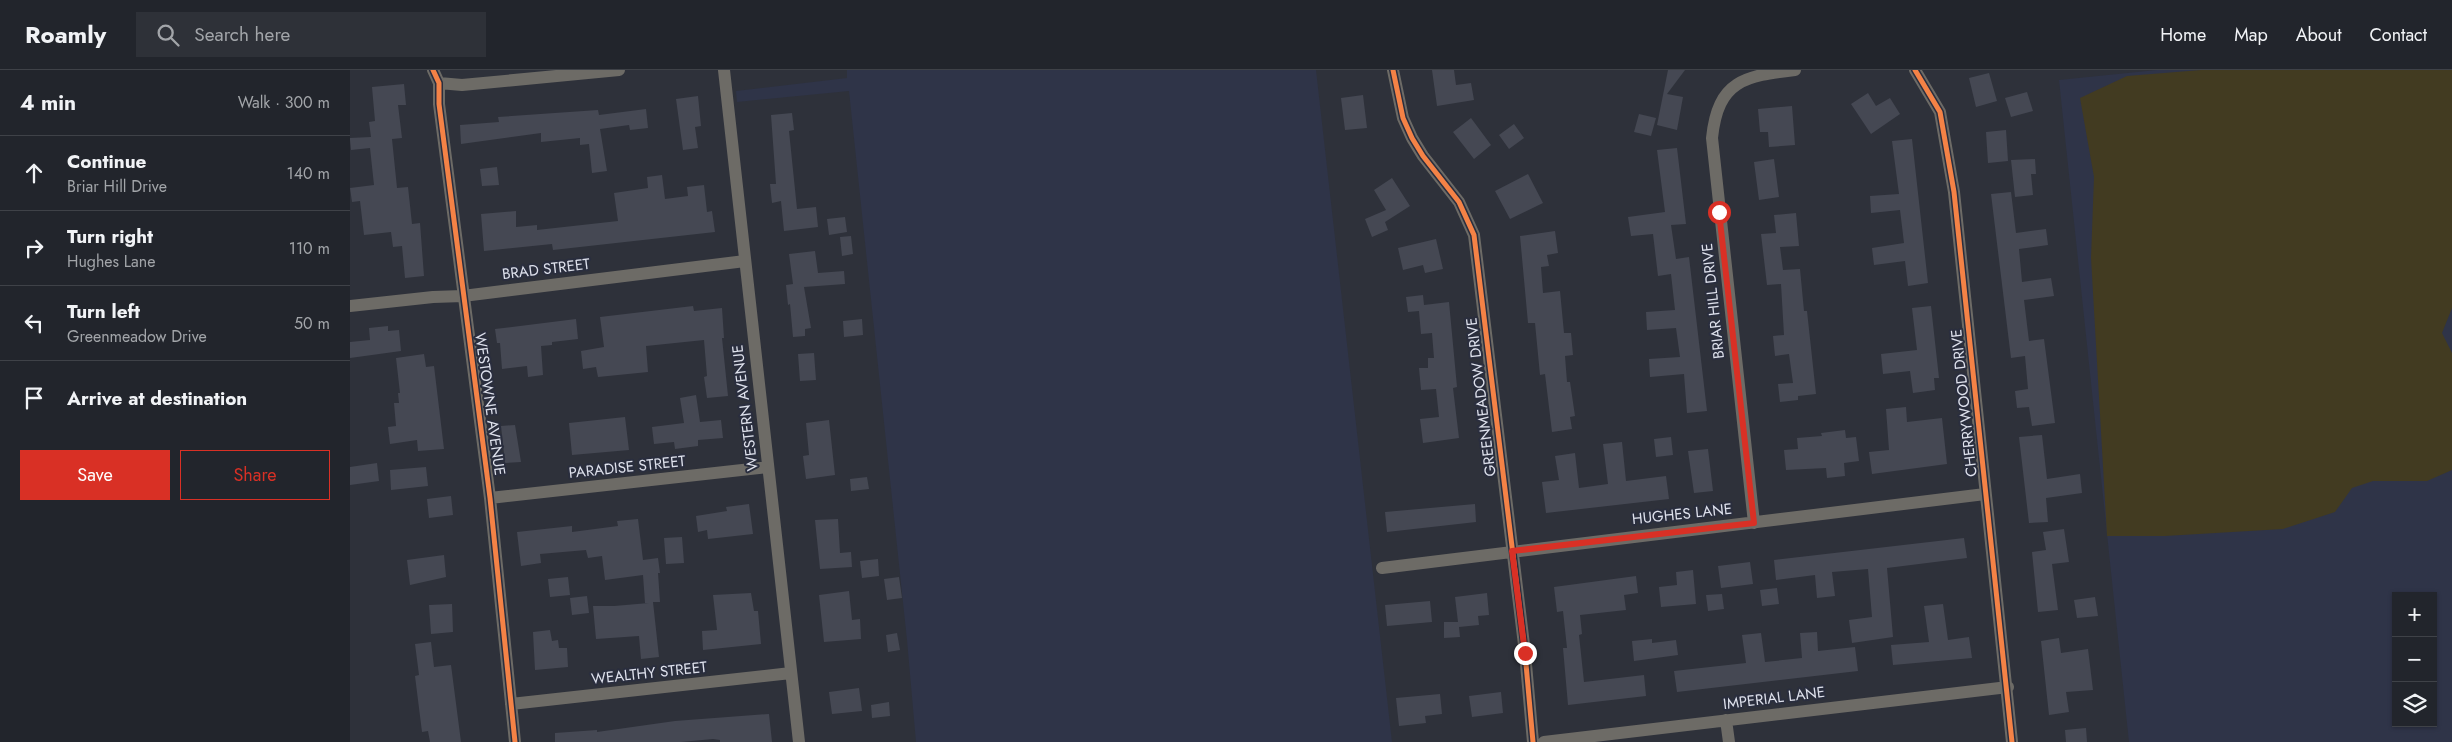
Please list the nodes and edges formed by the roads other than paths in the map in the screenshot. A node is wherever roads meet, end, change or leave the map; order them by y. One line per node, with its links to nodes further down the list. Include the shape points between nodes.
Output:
1 (434, 70): 7 (street, WESTOWNE AVENUE)
2 (619, 70): 7 (street, via 462,85)
3 (724, 70): 8 (street, WESTERN AVENUE)
4 (1393, 70): 15 (street, GREENMEADOW DRIVE, via 1403,118 1412,138 1459,202 1474,236)
5 (1795, 70): 14 (street, BRIAR HILL DRIVE, via 1761,74 1738,83 1717,109 1712,138)
6 (1915, 70): 12 (street, CHERRYWOOD DRIVE, via 1940,112 1945,131)
7 (439, 83): 9 (street, WESTOWNE AVENUE)
8 (745, 261): 9 (street, BRAD STREET); 11 (street, WESTERN AVENUE)
9 (463, 296): 10 (street, BRAD STREET); 13 (street, WESTOWNE AVENUE)
10 (350, 306)
11 (768, 467): 13 (street, PARADISE STREET); 17 (street, WESTERN AVENUE)
12 (1986, 494): 14 (street, HUGHES LANE); 18 (street, CHERRYWOOD DRIVE)
13 (490, 498): 19 (street, WESTOWNE AVENUE)
14 (1754, 523): 15 (street, HUGHES LANE)
15 (1512, 551): 16 (street, HUGHES LANE); 23 (street, GREENMEADOW DRIVE)
16 (1382, 568)
17 (791, 673): 19 (street, WEALTHY STREET); 22 (street, WESTERN AVENUE)
18 (2008, 687): 20 (street, IMPERIAL LANE); 26 (street, CHERRYWOOD DRIVE)
19 (511, 704): 21 (street, WESTOWNE AVENUE)
20 (1726, 720): 24 (street, IMPERIAL LANE); 25 (street)
21 (515, 742)
22 (799, 742)
23 (1533, 742)
24 (1544, 742)
25 (1729, 742)
26 (2012, 742)

